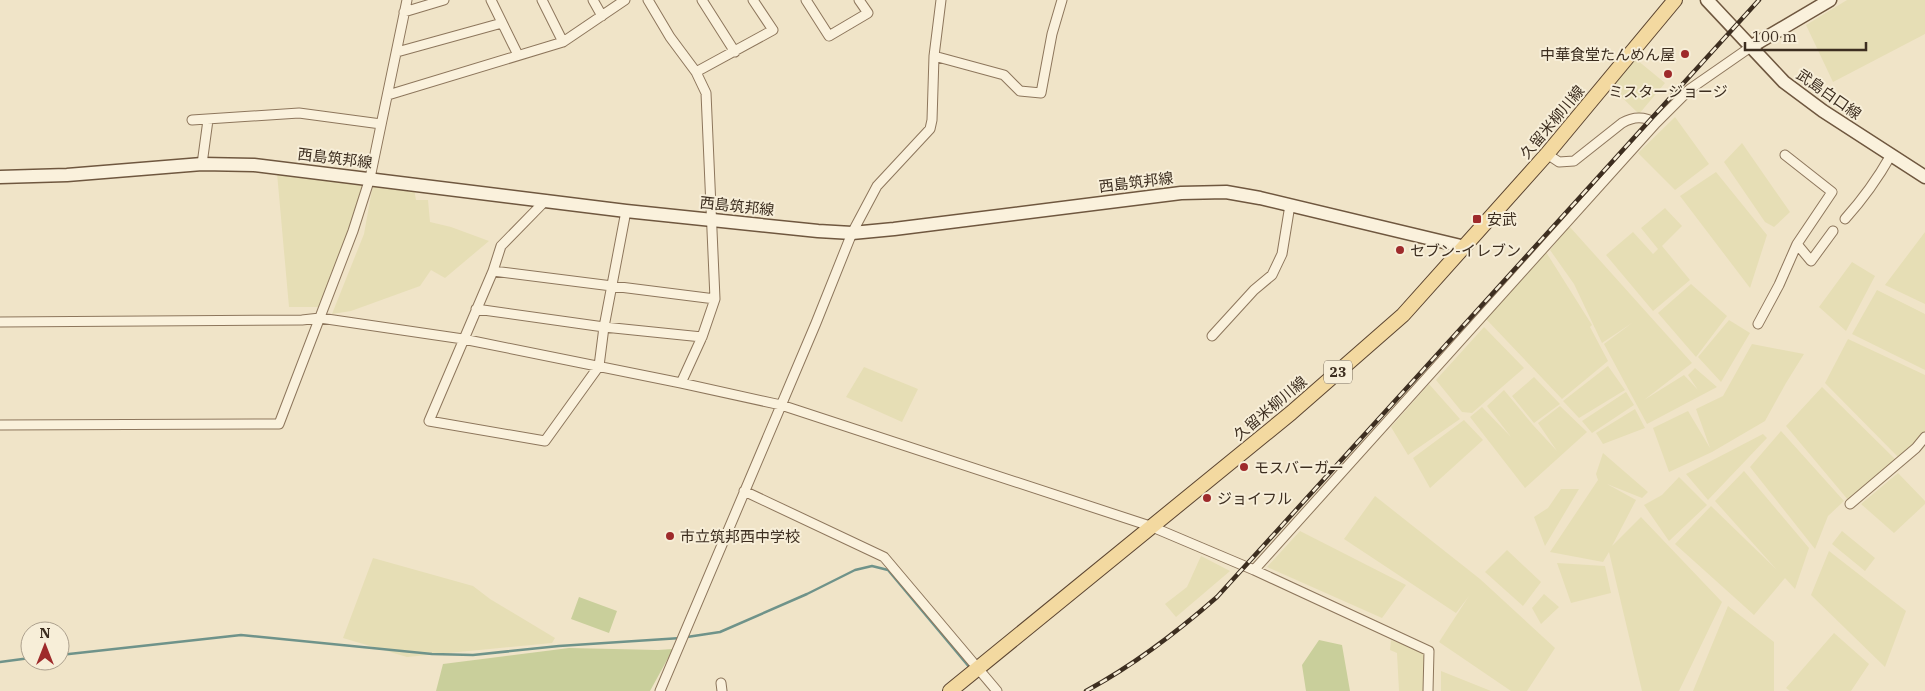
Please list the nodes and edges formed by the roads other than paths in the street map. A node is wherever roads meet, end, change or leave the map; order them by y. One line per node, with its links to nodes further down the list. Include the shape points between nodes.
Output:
1 (407, 0): 17 (street)
2 (444, 0): 17 (street)
3 (491, 0): 19 (street)
4 (542, 0): 20 (street)
5 (593, 0): 18 (street)
6 (625, 0): 18 (street)
7 (648, 0): 26 (street)
8 (702, 0): 23 (street)
9 (753, 0): 23 (street, via 773,30)
10 (806, 0): 11 (street, via 829,36 868,13)
11 (859, 0)
12 (941, 0): 25 (street)
13 (1062, 0): 25 (street, via 1040,92 1020,91 1004,75)
14 (1674, 0): 32 (main road, 久留米柳川線 / 23)
15 (1708, 0): 21 (main road, 武島白口線, via 1737,34)
16 (1830, 0): 21 (main road)
17 (404, 12): 22 (street)
18 (602, 16): 20 (street)
19 (502, 22): 22 (street); 24 (street)
20 (562, 42): 24 (street)
21 (1752, 46): 30 (street, via 1690,89); 33 (main road, 武島白口線, via 1784,82)
22 (397, 52): 27 (street)
23 (734, 52): 26 (street)
24 (518, 56): 27 (street)
25 (934, 56): 45 (street, via 930,129 877,186)
26 (696, 72): 43 (street, via 706,94)
27 (388, 95): 31 (street)
28 (192, 120): 29 (street)
29 (208, 120): 31 (street, via 300,112); 35 (street)
30 (1656, 123): 32 (street, via 1640,117 1630,118 1574,161 1559,162); 67 (street)
31 (381, 124): 38 (street)
32 (1547, 154): 47 (main road, 久留米柳川線 / 23)
33 (1891, 154): 37 (main road, 武島白口線); 42 (street)
34 (1785, 155): 46 (street, via 1832,192)
35 (202, 164): 36 (main road, 西島筑邦線); 38 (main road, 西島筑邦線, via 254,165)
36 (0, 177)
37 (1925, 177)
38 (370, 178): 39 (main road, 西島筑邦線); 52 (street)
39 (546, 200): 41 (main road, 西島筑邦線); 48 (street, via 501,246)
40 (1290, 205): 45 (main road, 西島筑邦線, via 1226,192 1184,193); 47 (main road, 西島筑邦線); 56 (street, via 1282,254 1272,275)
41 (626, 211): 43 (main road, 西島筑邦線); 49 (street)
42 (1845, 219)
43 (712, 220): 45 (main road, 西島筑邦線); 50 (street)
44 (1833, 231): 46 (street, via 1811,261)
45 (852, 233): 61 (street)
46 (1797, 244): 54 (street)
47 (1466, 247): 66 (main road, 久留米柳川線 / 23, via 1403,315 1291,413)
48 (493, 270): 49 (street); 51 (street)
49 (612, 286): 50 (street); 55 (street)
50 (715, 299): 57 (street)
51 (476, 309): 55 (street); 58 (street)
52 (320, 318): 53 (street); 58 (street); 62 (street, via 278,424)
53 (0, 322)
54 (1758, 324)
55 (604, 327): 57 (street); 59 (street)
56 (1212, 336)
57 (702, 337): 60 (street)
58 (463, 338): 59 (street); 59 (street, via 429,421 545,441)
59 (599, 366): 60 (street)
60 (681, 383): 61 (street)
61 (781, 406): 64 (street); 66 (street)
62 (0, 425)
63 (1925, 437): 65 (street)
64 (744, 491): 68 (street, via 884,558); 69 (street)
65 (1850, 504)
66 (1150, 526): 67 (street); 68 (main road, 久留米柳川線 / 23)
67 (1254, 570): 72 (street, via 1429,651)
68 (977, 669): 70 (main road, 久留米柳川線 / 23); 71 (street)
69 (660, 691)
70 (950, 691)
71 (997, 691)
72 (1428, 691)

